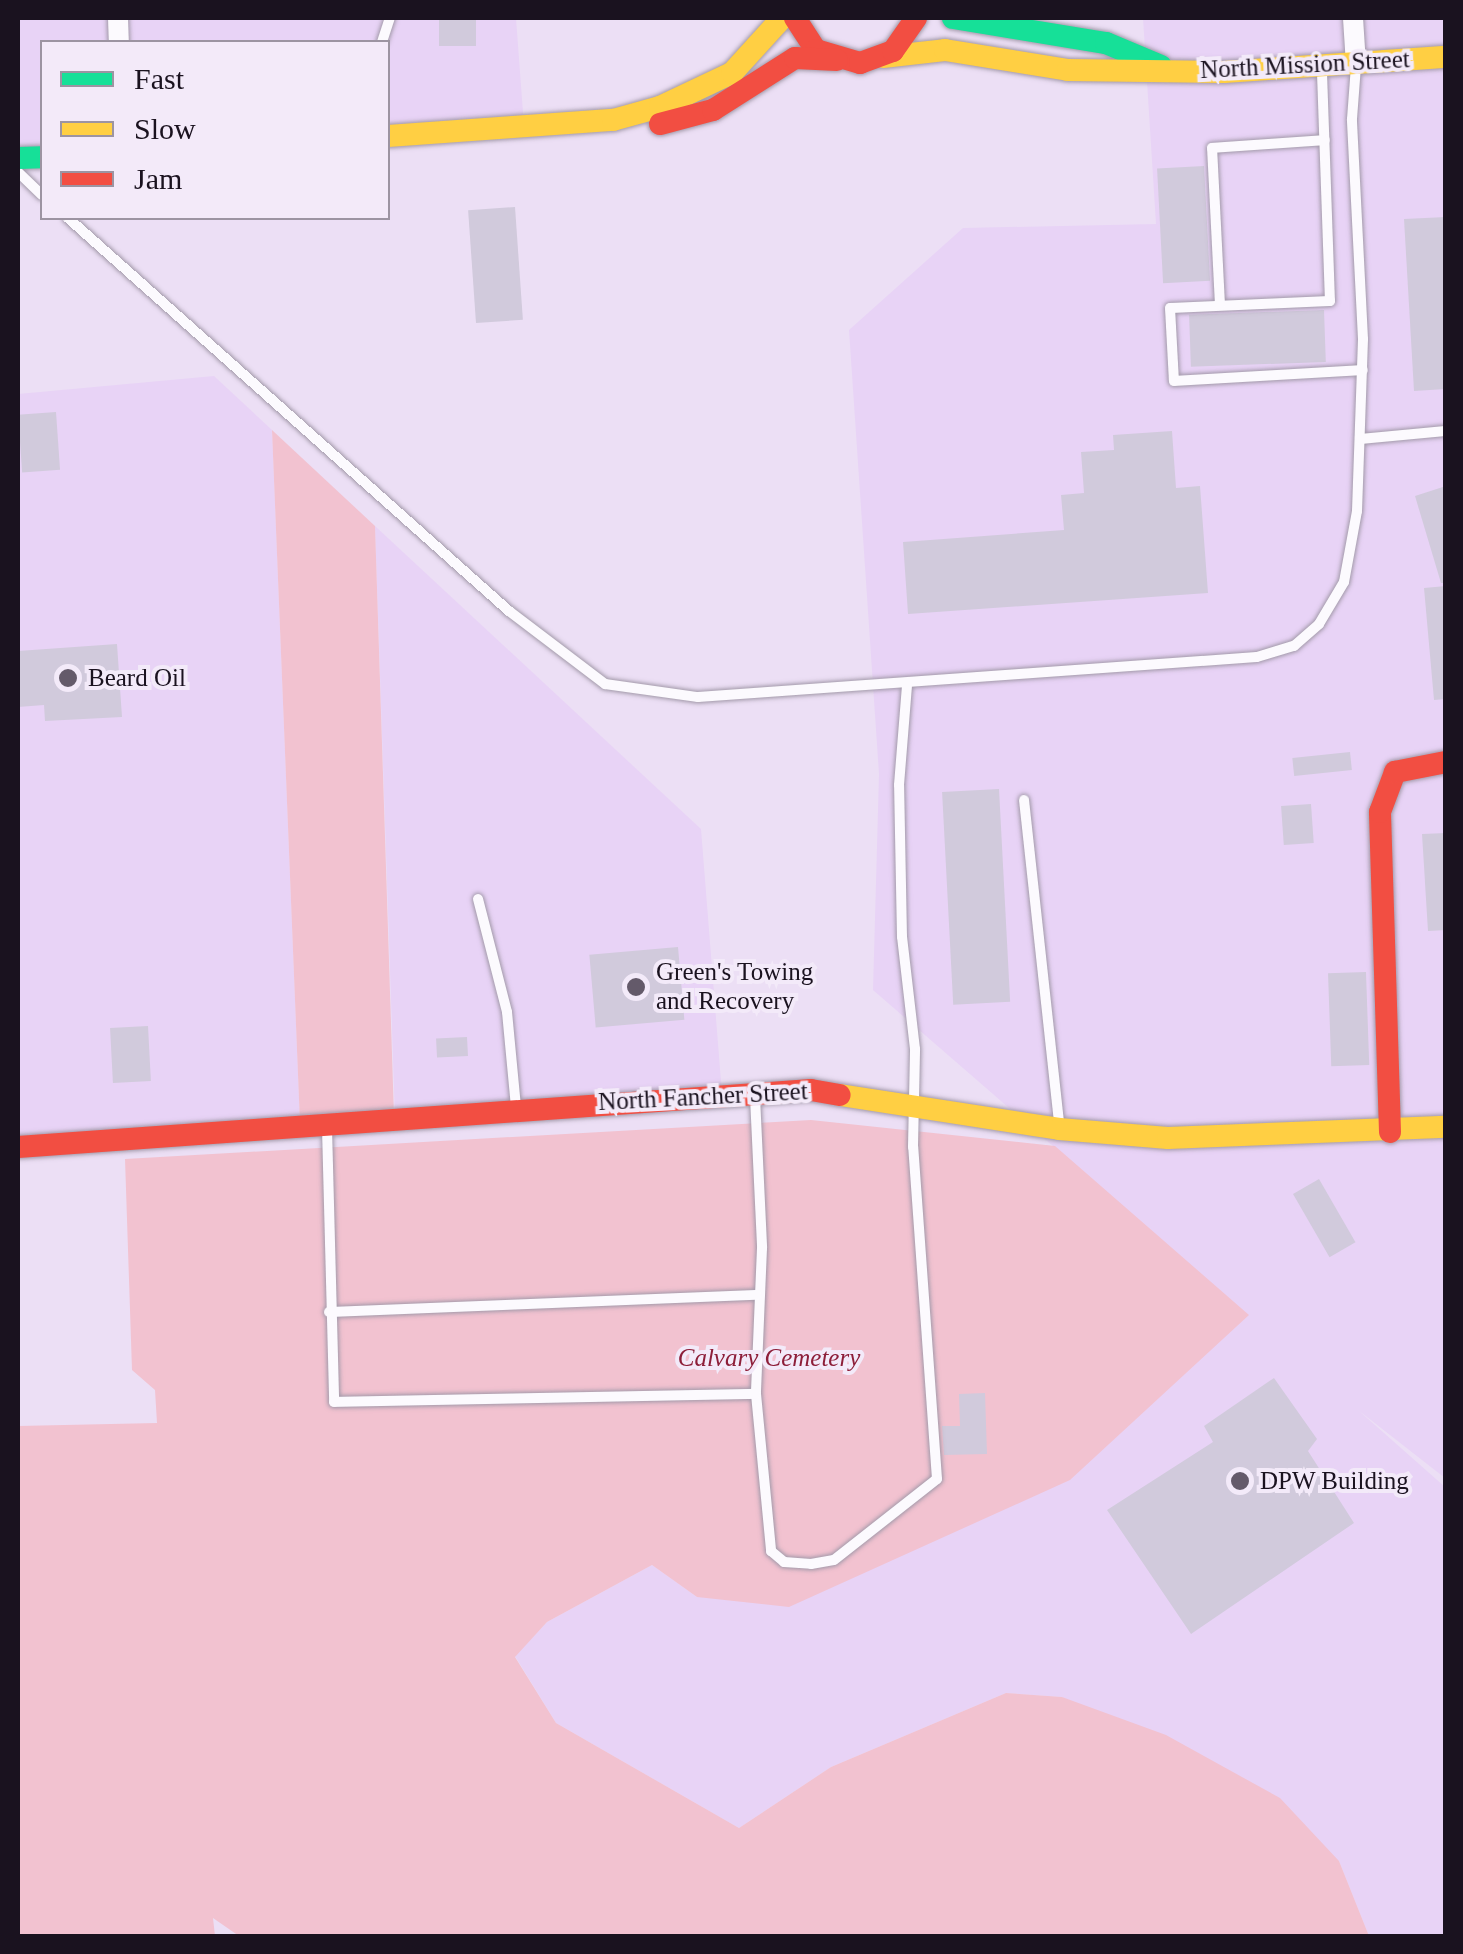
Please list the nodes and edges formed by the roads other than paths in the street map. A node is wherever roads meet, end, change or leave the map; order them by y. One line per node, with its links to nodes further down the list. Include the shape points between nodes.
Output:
1 (782, 18): 12 (street, North Mission Street, via 747,61 718,83)
2 (795, 18): 8 (street, via 808,42)
3 (916, 18): 6 (street, via 902,43)
4 (952, 18): 11 (street, North Mission Street, via 1106,43)
5 (1353, 18): 9 (street)
6 (883, 57): 8 (street, North Mission Street); 11 (street, North Mission Street, via 945,50 1068,70)
7 (1446, 57): 9 (street, North Mission Street)
8 (837, 60): 12 (street, North Mission Street, via 796,58 724,104 678,123)
9 (1356, 64): 10 (street, North Mission Street); 19 (lane)
10 (1322, 67): 11 (street, North Mission Street); 14 (lane)
11 (1166, 68)
12 (613, 120): 13 (street, North Mission Street)
13 (390, 136)
14 (1325, 140): 18 (lane, via 1330,300); 18 (lane, via 1212,148)
15 (18, 172): 16 (lane)
16 (40, 192)
17 (70, 220): 22 (lane, via 408,524 605,684 653,696 698,697)
18 (1220, 305): 19 (lane, via 1170,308 1174,381)
19 (1363, 370): 21 (lane)
20 (1446, 431): 21 (lane)
21 (1360, 439): 22 (lane, via 1357,511 1344,582 1320,624 1294,646 1257,657)
22 (907, 686): 27 (lane, via 899,784 902,938)
23 (1446, 762): 32 (street, via 1395,772 1380,812)
24 (1024, 800): 31 (lane)
25 (478, 899): 28 (lane, via 507,1012)
26 (754, 1092): 27 (street, North Fancher Street, via 811,1090); 28 (street, North Fancher Street); 34 (lane, via 762,1248)
27 (918, 1102): 31 (street, North Fancher Street); 36 (lane, via 913,1147 937,1479 834,1560 784,1562 771,1551)
28 (516, 1108): 29 (street, North Fancher Street)
29 (326, 1122): 33 (street, North Fancher Street); 35 (lane)
30 (1446, 1127): 32 (street, North Fancher Street)
31 (1060, 1129): 32 (street, North Fancher Street, via 1168,1138)
32 (1390, 1132)
33 (18, 1147)
34 (757, 1294): 35 (lane); 36 (lane)
35 (329, 1312): 36 (lane, via 334,1402)
36 (756, 1394)

